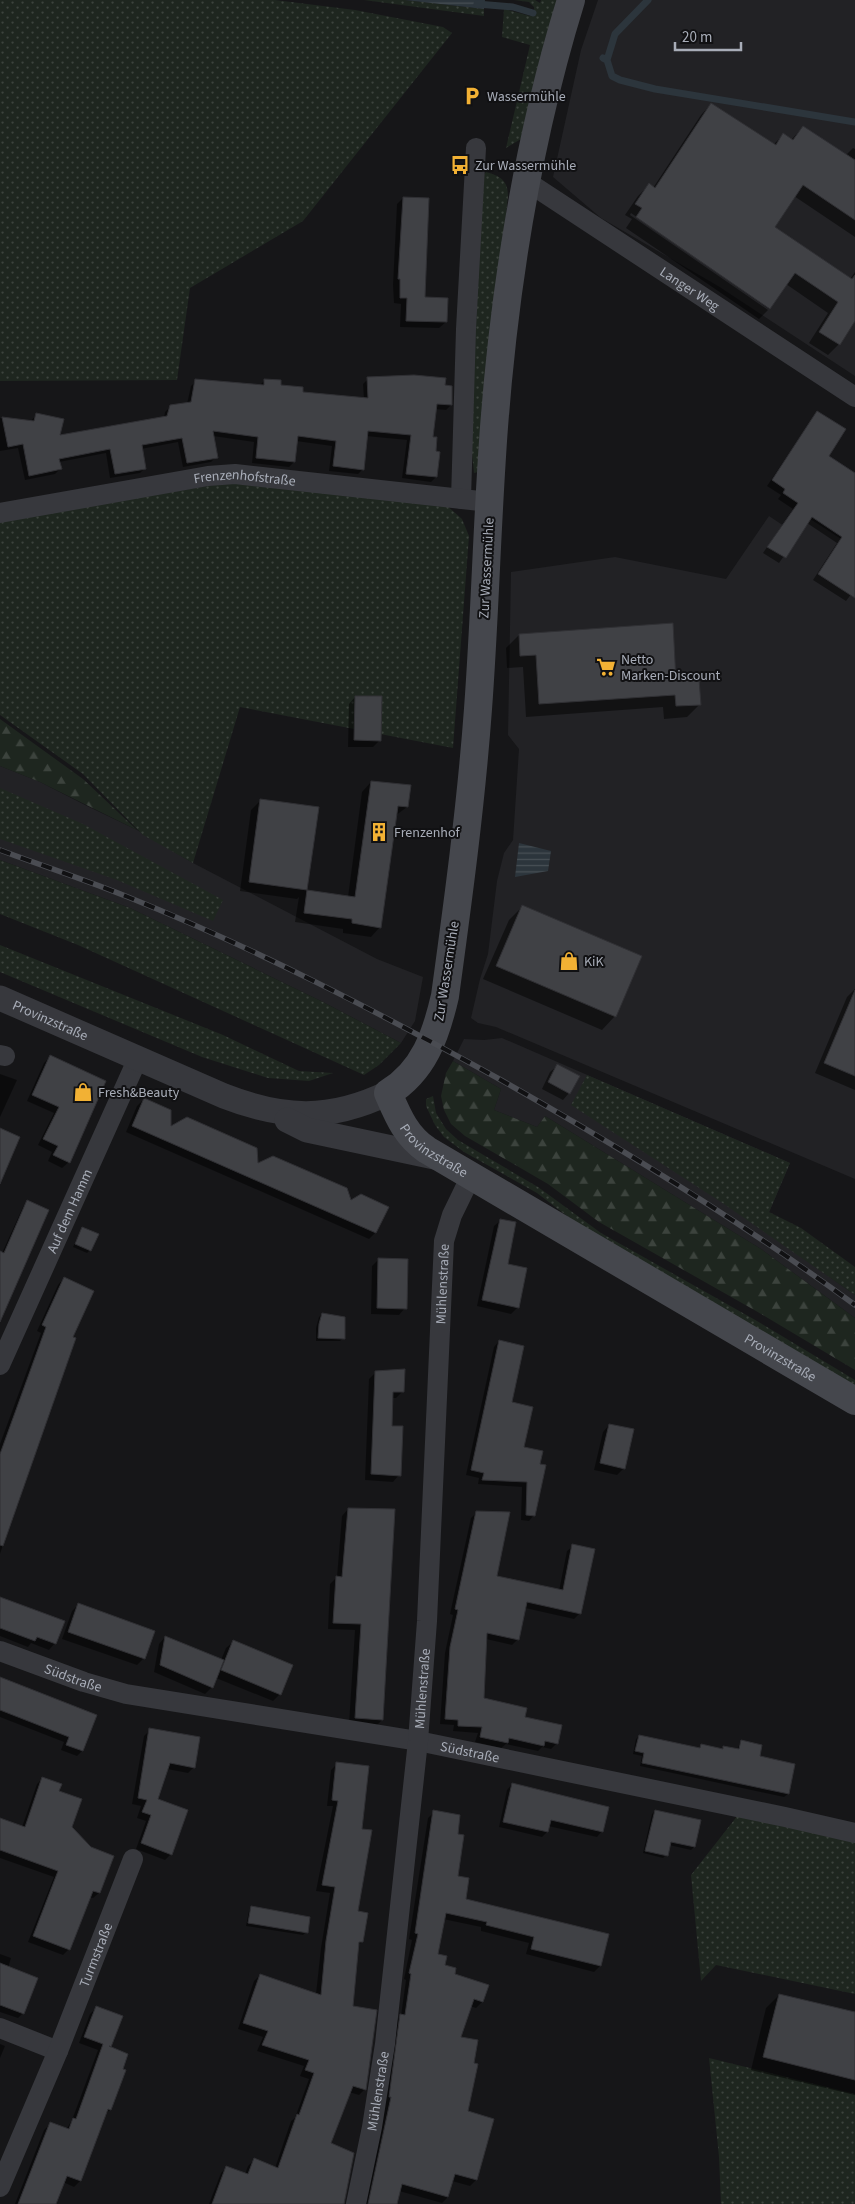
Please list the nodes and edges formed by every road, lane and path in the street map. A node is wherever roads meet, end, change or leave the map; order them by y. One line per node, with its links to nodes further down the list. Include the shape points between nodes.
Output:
1 (571, 0): 3 (main road, Zur Wassermühle, via 544,93)
2 (476, 148): 5 (street)
3 (526, 181): 4 (street, Langer Weg); 6 (main road, Zur Wassermühle, via 507,302)
4 (855, 397)
5 (461, 499): 6 (street, Frenzenhofstraße); 7 (street, Frenzenhofstraße, via 235,474)
6 (489, 502): 10 (main road, Zur Wassermühle, via 473,772 445,996 436,1032 422,1061 408,1078)
7 (0, 513)
8 (0, 998): 9 (street, Provinzstraße)
9 (138, 1058): 11 (street, Provinzstraße, via 224,1096); 14 (street, Auf dem Hamm)
10 (388, 1093): 11 (street, Provinzstraße, via 354,1107 316,1115); 12 (main road, Provinzstraße, via 408,1133 419,1145)
11 (266, 1110): 12 (street, via 307,1130)
12 (442, 1159): 13 (main road, Provinzstraße)
13 (471, 1176): 15 (main road, Provinzstraße); 17 (street, Mühlenstraße, via 450,1222 443,1254 427,1621)
14 (0, 1365)
15 (855, 1401)
16 (0, 1651): 17 (street, Südstraße, via 126,1694)
17 (418, 1741): 18 (street, Südstraße); 23 (street, Mühlenstraße, via 385,2044)
18 (855, 1833)
19 (133, 1858): 21 (street, Turmstraße)
20 (0, 2028): 21 (street)
21 (58, 2051): 22 (street, Turmstraße)
22 (0, 2187)
23 (356, 2204)

